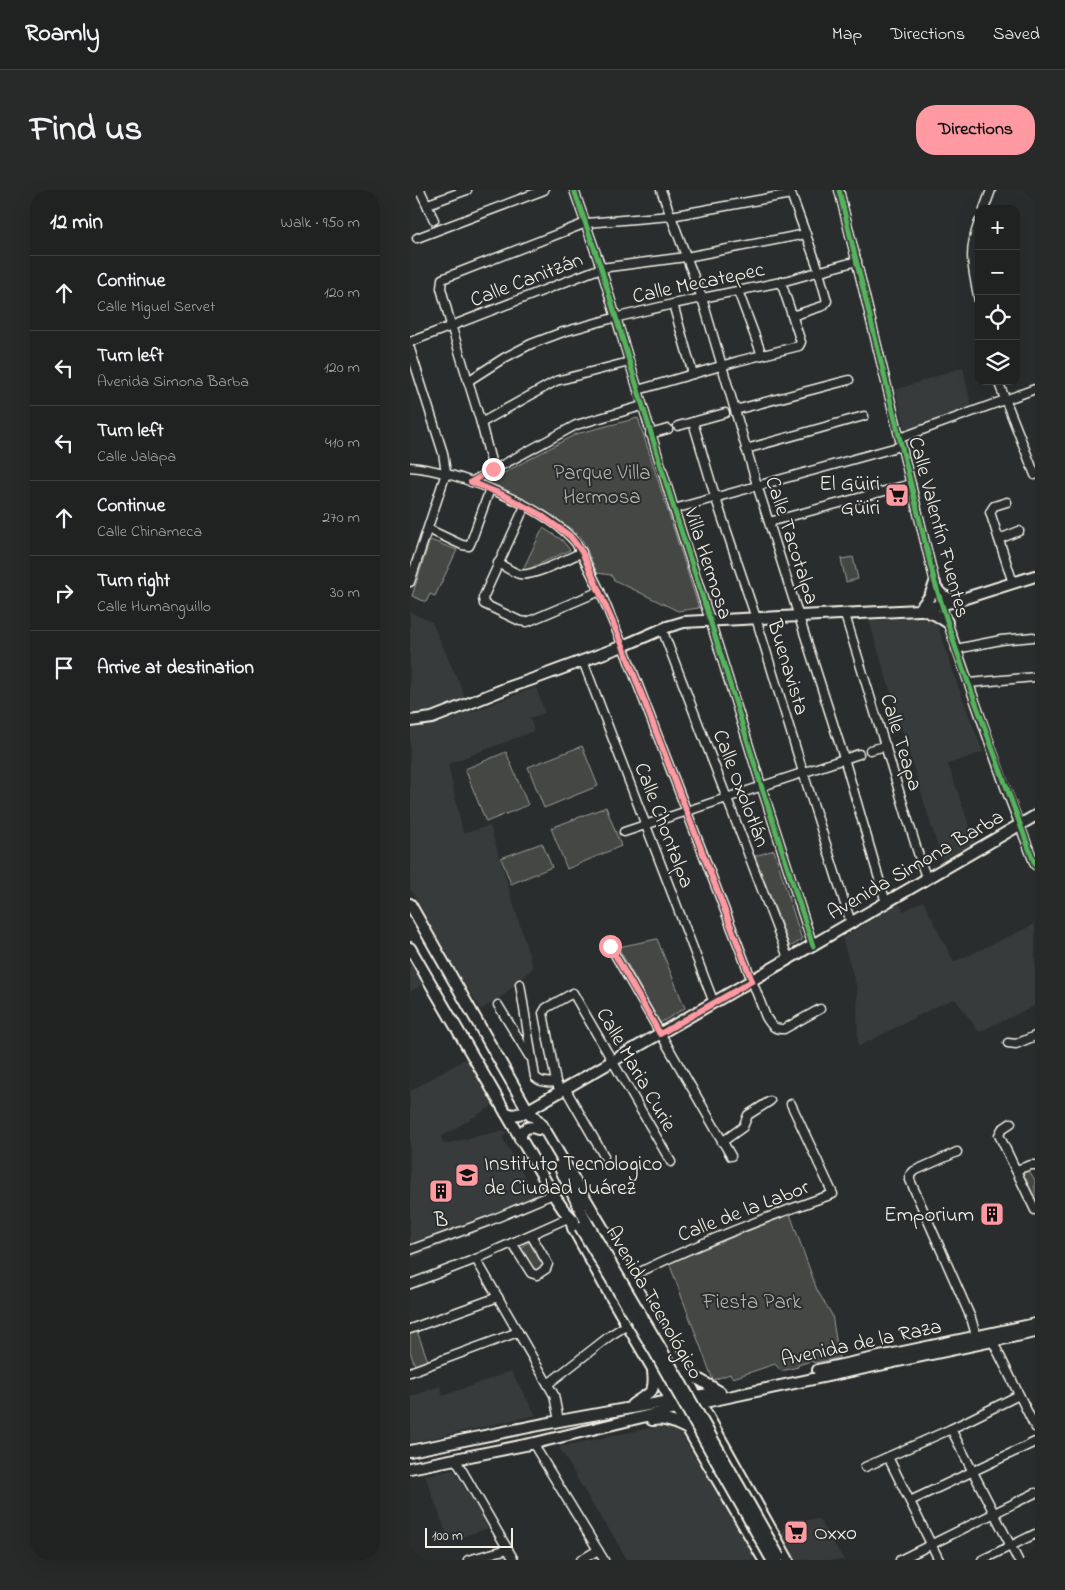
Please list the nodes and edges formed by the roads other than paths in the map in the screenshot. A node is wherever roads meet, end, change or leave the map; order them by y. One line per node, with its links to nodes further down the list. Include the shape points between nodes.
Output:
1 (420, 190): 10 (street)
2 (467, 190): 10 (street)
3 (544, 190): 9 (street)
4 (574, 190): 14 (street, Villa Hermosa)
5 (661, 190): 12 (street, Calle Tacotalpa)
6 (839, 190): 19 (street, Calle Valentín Fuentes)
7 (991, 190): 11 (street)
8 (790, 192): 12 (street); 16 (street)
9 (529, 193): 17 (street)
10 (428, 204): 13 (street)
11 (985, 205)
12 (671, 216): 14 (street); 18 (street, Calle Tacotalpa)
13 (434, 220)
14 (586, 223): 20 (street, Villa Hermosa); 29 (street, via 442,279 441,288)
15 (975, 233): 24 (street, via 971,257)
16 (806, 234): 18 (street, Calle Canitzán); 21 (street)
17 (417, 238)
18 (686, 257): 20 (street, Calle Canitzán); 25 (street, Calle Tacotalpa)
19 (857, 262): 21 (street, Calle Mecatepec); 52 (street, Calle Valentín Fuentes)
20 (601, 268): 28 (street, Villa Hermosa); 29 (street, Calle Canitzán)
21 (818, 272): 22 (street, Calle Mecatepec); 27 (street, via 827,303)
22 (781, 282): 23 (street, Calle Mecatepec); 27 (street)
23 (738, 291): 25 (street, Calle Mecatepec); 32 (street)
24 (978, 295)
25 (702, 298): 26 (street, Calle Mecatepec); 35 (street, Calle Tacotalpa)
26 (673, 304): 28 (street, Calle Mecatepec); 36 (street)
27 (792, 316): 32 (street, via 801,342 798,346)
28 (616, 318): 34 (street, Villa Hermosa); 38 (street, Calle Mecatepec, via 531,344)
29 (451, 325): 30 (street, Calle Canitzán); 38 (street)
30 (410, 342)
31 (410, 349): 33 (street)
32 (762, 355): 35 (street)
33 (412, 359): 56 (street, via 443,453)
34 (629, 362): 41 (street, Villa Hermosa); 47 (street, via 556,382)
35 (722, 366): 36 (street); 44 (street, Calle Tacotalpa)
36 (693, 374): 41 (street)
37 (849, 380): 44 (street)
38 (468, 381): 47 (street)
39 (1000, 385): 42 (street)
40 (1035, 389): 42 (street)
41 (638, 390): 43 (street, Villa Hermosa)
42 (1005, 399): 52 (street); 57 (street)
43 (642, 406): 51 (street, Villa Hermosa); 55 (street, via 576,424)
44 (735, 410): 53 (street, Calle Tacotalpa)
45 (725, 413): 48 (street)
46 (864, 416): 53 (street)
47 (481, 422): 55 (street)
48 (693, 422): 49 (street); 62 (street, Buenavista)
49 (678, 426)
50 (668, 429): 51 (street)
51 (650, 434): 65 (street, Villa Hermosa)
52 (900, 442): 59 (street, Calle Valentín Fuentes); 60 (street)
53 (746, 449): 60 (street, Calle Tacotalpa)
54 (410, 467): 56 (street)
55 (493, 469): 58 (street)
56 (446, 472): 58 (street); 67 (street)
57 (1035, 475)
58 (471, 482): 61 (street)
59 (911, 484): 66 (street); 75 (street, Calle Valentín Fuentes)
60 (757, 485): 62 (street); 66 (street, Calle Tacotalpa)
61 (490, 489): 64 (street); 67 (street, via 468,546)
62 (715, 496): 65 (street); 82 (street, Buenavista)
63 (1007, 502): 69 (street, via 990,510)
64 (525, 506): 70 (street, via 570,536); 71 (street)
65 (674, 508): 83 (street, Villa Hermosa)
66 (768, 522): 81 (street, Calle Tacotalpa)
67 (428, 530): 73 (street)
68 (1020, 531): 69 (street)
69 (999, 539): 74 (street)
70 (582, 552): 71 (street, via 524,575); 76 (street)
71 (498, 563): 76 (street, via 483,602 527,622)
72 (1035, 576): 74 (main road)
73 (410, 582)
74 (1013, 583): 77 (main road)
75 (936, 586): 77 (main road, via 942,595); 78 (street, Calle Valentín Fuentes); 79 (main road)
76 (600, 591): 87 (street)
77 (956, 601): 78 (main road)
78 (942, 605): 79 (main road); 84 (street, Calle Valentín Fuentes)
79 (919, 610): 80 (main road); 84 (main road, via 929,611)
80 (845, 614): 81 (main road); 93 (street, Calle Teapa)
81 (800, 616): 82 (main road); 96 (street, Calle Tacotalpa)
82 (756, 618): 83 (main road); 97 (street, Buenavista)
83 (710, 620): 85 (main road, via 684,622); 98 (street, Villa Hermosa)
84 (947, 622): 88 (street, Calle Valentín Fuentes)
85 (662, 630): 87 (main road); 99 (street, Calle Oxolotlán)
86 (1034, 637): 88 (street)
87 (623, 646): 89 (main road); 100 (street)
88 (956, 649): 91 (street, Calle Valentín Fuentes)
89 (583, 661): 92 (main road, via 432,718); 102 (street, Calle Chontalpa)
90 (1035, 677): 91 (street)
91 (969, 683): 103 (street, Calle Valentín Fuentes)
92 (410, 721)
93 (886, 746): 94 (street); 106 (street, Calle Teapa)
94 (870, 750)
95 (859, 754): 96 (street)
96 (844, 758): 97 (street); 107 (street, Calle Tacotalpa)
97 (802, 772): 98 (street); 109 (street, Buenavista)
98 (760, 785): 99 (street); 111 (street, Villa Hermosa)
99 (726, 797): 100 (street); 113 (street, Calle Oxolotlán)
100 (687, 811): 102 (street); 114 (street)
101 (1035, 816): 103 (main road, Avenida Simona Barba)
102 (645, 824): 104 (street); 116 (street, Calle Chontalpa)
103 (1020, 825): 105 (street, Calle Valentín Fuentes); 106 (main road, Avenida Simona Barba)
104 (624, 832)
105 (1035, 865)
106 (927, 879): 107 (main road, Avenida Simona Barba)
107 (886, 903): 109 (main road, Avenida Simona Barba)
108 (410, 904): 127 (main road, Avenida Tecnológico)
109 (851, 923): 111 (main road, Avenida Simona Barba)
110 (610, 946): 119 (street)
111 (813, 946): 113 (main road, Avenida Simona Barba)
112 (410, 948): 128 (main road, Avenida Tecnológico)
113 (789, 960): 114 (main road, Avenida Simona Barba)
114 (752, 981): 116 (main road, Avenida Simona Barba); 118 (street, via 766,1017 776,1028 788,1028)
115 (520, 984): 122 (street)
116 (714, 1003): 119 (main road, Avenida Simona Barba)
117 (498, 1005): 122 (street)
118 (820, 1010)
119 (660, 1034): 123 (main road, Avenida Simona Barba); 132 (street)
120 (1035, 1036): 121 (street, via 1016,1044)
121 (1008, 1043)
122 (532, 1060): 124 (street, via 536,1079)
123 (612, 1062): 124 (main road, Avenida Simona Barba); 124 (street, Calle Maria Curie, via 573,993 543,1013); 136 (street, Calle Maria Curie)
124 (561, 1087): 127 (main road, Avenida Simona Barba); 134 (street)
125 (770, 1101): 132 (street, via 748,1115 743,1127)
126 (791, 1104): 147 (street, Calle de la Labor, via 832,1194 699,1244)
127 (528, 1110): 128 (main road, via 515,1115); 130 (main road, Avenida Tecnológico); 147 (main road, via 542,1125)
128 (506, 1113): 131 (main road, Avenida Tecnológico)
129 (1011, 1123): 138 (street, via 999,1135)
130 (538, 1129): 131 (main road, via 525,1128); 142 (main road, Avenida Tecnológico, via 558,1165)
131 (520, 1139): 139 (main road, Avenida Tecnológico)
132 (722, 1142): 135 (street)
133 (957, 1152): 156 (street, via 914,1171 910,1180 972,1318)
134 (604, 1156)
135 (731, 1156)
136 (671, 1162)
137 (1035, 1165): 138 (street)
138 (1016, 1170): 140 (street)
139 (553, 1194): 141 (main road, Avenida Tecnológico); 145 (street)
140 (1035, 1210)
141 (570, 1217): 142 (main road, Avenida Tecnológico); 143 (street); 150 (main road, via 573,1228)
142 (583, 1225): 193 (main road, Avenida Tecnológico, bridge, via 656,1354)
143 (531, 1235): 144 (street); 144 (street, via 548,1264 537,1275 531,1273)
144 (512, 1243): 146 (street)
145 (410, 1250)
146 (476, 1259): 148 (street); 149 (street)
147 (630, 1277): 157 (main road)
148 (410, 1284)
149 (498, 1297): 152 (street); 153 (street)
150 (627, 1324): 158 (main road); 160 (street)
151 (1035, 1324): 155 (main road, Avenida de la Raza)
152 (410, 1329)
153 (518, 1332): 159 (street); 160 (street)
154 (1035, 1332): 155 (main road, Avenida de la Raza)
155 (992, 1337): 156 (main road, Avenida de la Raza); 162 (street)
156 (978, 1340): 163 (main road, Avenida de la Raza)
157 (677, 1361): 161 (main road); 163 (main road)
158 (653, 1370): 164 (main road); 166 (main road, via 655,1381 650,1394)
159 (410, 1372)
160 (548, 1384): 169 (street, via 554,1395)
161 (689, 1384): 164 (main road, via 681,1396 675,1396); 165 (main road)
162 (1019, 1395): 171 (street); 172 (street)
163 (718, 1396): 165 (main road, Avenida de la Raza); 170 (main road, via 711,1411)
164 (672, 1401): 165 (main road); 166 (main road); 167 (main road); 168 (main road)
165 (700, 1403): 168 (main road, via 688,1411); 170 (main road)
166 (627, 1408): 169 (main road)
167 (639, 1418): 173 (main road, via 670,1420); 176 (main road)
168 (683, 1420): 173 (main road)
169 (559, 1421): 174 (main road)
170 (713, 1425): 193 (main road)
171 (1035, 1427)
172 (951, 1428): 179 (street); 184 (street)
173 (689, 1430): 198 (main road)
174 (460, 1441): 177 (main road); 180 (main road, via 454,1450)
175 (1035, 1442): 184 (street)
176 (535, 1443): 180 (main road); 192 (street)
177 (432, 1447): 178 (main road); 181 (main road, via 434,1455)
178 (410, 1451)
179 (888, 1458): 182 (street); 186 (street)
180 (456, 1460): 181 (main road); 191 (street)
181 (429, 1465): 183 (main road)
182 (865, 1467)
183 (410, 1468)
184 (974, 1470): 186 (street); 187 (street)
185 (1035, 1493): 187 (street)
186 (910, 1501): 189 (street)
187 (994, 1513): 189 (street); 190 (street)
188 (1035, 1534): 190 (street)
189 (931, 1544): 199 (street); 200 (street)
190 (1011, 1546): 201 (street); 202 (street)
191 (508, 1550): 194 (street); 195 (street)
192 (598, 1550): 196 (street); 197 (street)
193 (780, 1559)
194 (468, 1560)
195 (514, 1560)
196 (581, 1560)
197 (604, 1560)
198 (764, 1560)
199 (900, 1560)
200 (939, 1560)
201 (982, 1560)
202 (1018, 1560)

